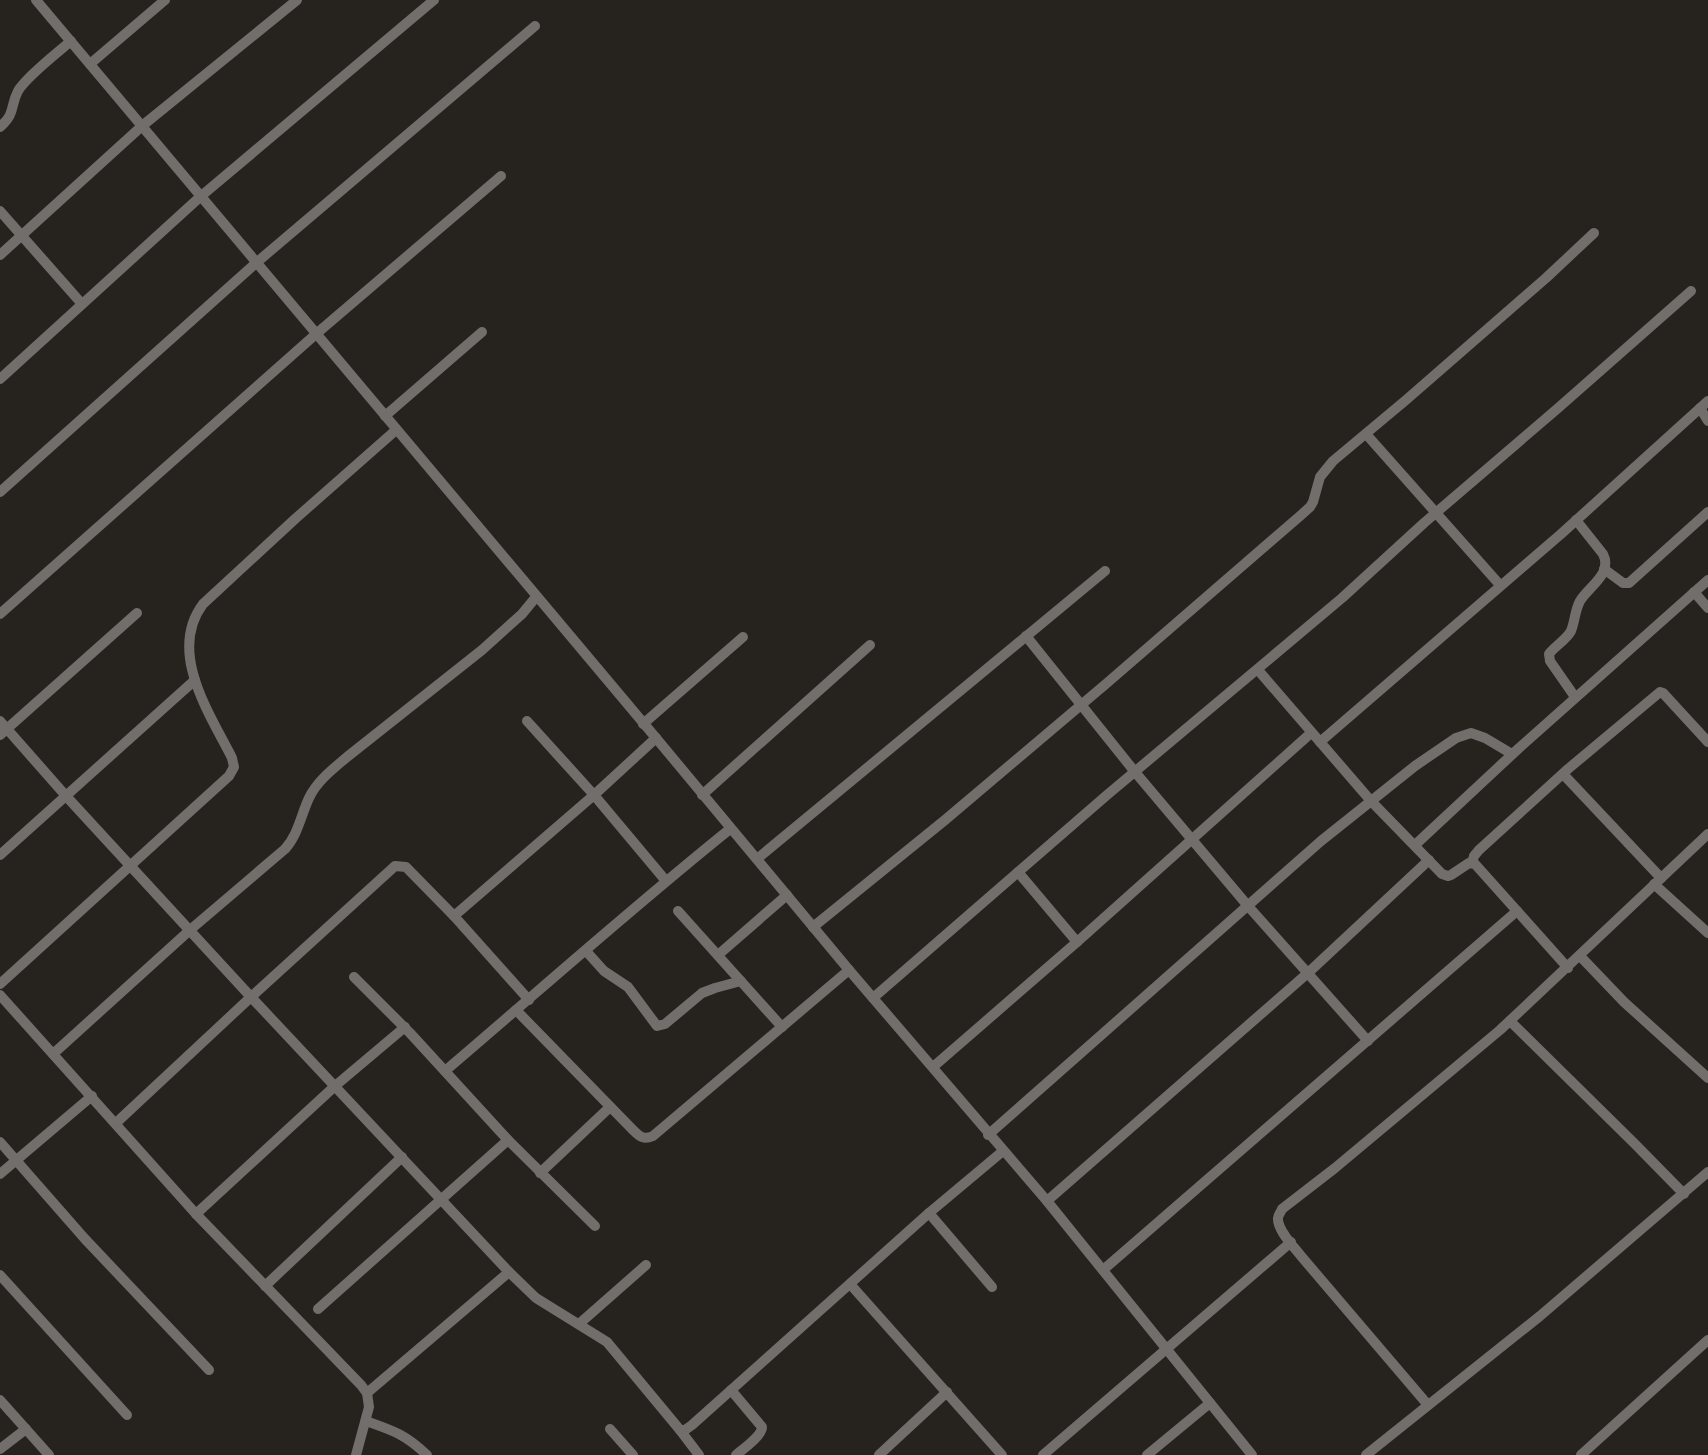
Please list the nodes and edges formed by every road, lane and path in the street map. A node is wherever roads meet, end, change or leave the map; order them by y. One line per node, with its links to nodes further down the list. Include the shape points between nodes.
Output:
1 (36, 0): 6 (street)
2 (164, 0): 7 (street)
3 (297, 0): 8 (street)
4 (434, 0): 11 (street)
5 (535, 26): 16 (street)
6 (71, 41): 7 (street); 9 (street, via 24,82 12,112)
7 (90, 64): 8 (street)
8 (142, 126): 11 (street); 14 (street)
9 (0, 127)
10 (501, 176): 20 (street)
11 (200, 197): 16 (street); 18 (street)
12 (0, 211): 14 (street)
13 (1594, 233): 27 (street, via 1546,278)
14 (22, 235): 15 (street); 18 (street)
15 (0, 255)
16 (256, 263): 20 (street); 28 (street)
17 (1691, 291): 30 (street)
18 (82, 304): 21 (street)
19 (482, 332): 24 (street)
20 (316, 334): 24 (street); 40 (street)
21 (1, 376)
22 (1708, 401): 23 (street)
23 (1700, 408): 25 (street); 31 (street)
24 (385, 416): 26 (street)
25 (1708, 421)
26 (396, 430): 37 (street); 45 (street, via 203,604 195,615 192,626 190,651)
27 (1366, 434): 30 (street); 47 (street, via 1324,470 1310,507)
28 (0, 492)
29 (1708, 512): 32 (street, via 1629,583 1623,583)
30 (1436, 513): 35 (street); 44 (street)
31 (1576, 520): 32 (street, via 1603,554); 35 (street)
32 (1604, 569): 46 (street, via 1598,581 1580,600 1571,630 1549,654 1550,661)
33 (1105, 571): 41 (street)
34 (1708, 580): 36 (street)
35 (1500, 585): 53 (street)
36 (1694, 592): 38 (street); 46 (street)
37 (536, 597): 49 (street); 80 (street, via 482,650 327,774 309,798 291,842)
38 (1708, 608)
39 (137, 613): 50 (street)
40 (0, 614)
41 (1026, 636): 47 (street); 67 (street)
42 (743, 637): 49 (street)
43 (870, 645): 60 (street)
44 (1258, 670): 51 (street); 56 (street)
45 (195, 680): 59 (street); 70 (street, via 197,690 232,758 234,767 230,776)
46 (1575, 698): 55 (street)
47 (1080, 706): 56 (street); 79 (street)
48 (527, 721): 58 (street)
49 (643, 724): 52 (street)
50 (2, 728): 59 (street)
51 (1311, 733): 53 (street); 64 (street)
52 (656, 738): 58 (street); 60 (street)
53 (1320, 742): 61 (street)
54 (1708, 742): 57 (street, via 1660,692)
55 (1512, 754): 61 (street, via 1485,738 1471,733 1464,735 1415,766); 65 (street)
56 (1135, 772): 64 (street); 71 (street)
57 (1563, 774): 69 (street, via 1480,850); 73 (street)
58 (594, 795): 72 (street); 78 (street)
59 (66, 796): 66 (street); 70 (street)
60 (702, 796): 62 (street)
61 (1371, 801): 65 (street); 75 (street, via 1321,841)
62 (730, 829): 67 (street); 72 (street)
63 (1708, 834): 73 (street)
64 (1192, 838): 75 (street); 82 (street)
65 (1414, 845): 68 (street)
66 (0, 855)
67 (757, 860): 74 (street)
68 (1430, 860): 69 (street, via 1442,874 1448,876); 88 (street)
69 (1472, 863): 77 (street)
70 (130, 866): 80 (street); 91 (street)
71 (1018, 872): 82 (street); 94 (street)
72 (666, 881): 83 (street)
73 (1657, 881): 81 (street); 85 (street)
74 (787, 895): 79 (street); 84 (street)
75 (1248, 906): 88 (street); 109 (street)
76 (678, 911): 84 (street)
77 (1517, 911): 86 (street); 100 (street)
78 (454, 916): 93 (street, via 406,868 395,866); 95 (street)
79 (813, 927): 87 (street)
80 (190, 930): 93 (street); 101 (street)
81 (1708, 933)
82 (1077, 942): 102 (street)
83 (586, 951): 90 (street, via 604,971 628,987 657,1026 665,1024 702,993); 95 (street)
84 (718, 955): 90 (street)
85 (1580, 956): 86 (street); 104 (street, via 1624,1002)
86 (1568, 968): 97 (street)
87 (849, 970): 94 (street); 99 (street)
88 (1309, 972): 100 (street); 120 (street)
89 (354, 977): 98 (street)
90 (741, 981): 99 (street)
91 (0, 984)
92 (0, 995): 101 (street)
93 (251, 997): 105 (street); 108 (street)
94 (873, 998): 102 (street)
95 (529, 1000): 96 (street)
96 (516, 1010): 103 (street); 107 (street)
97 (1510, 1021): 118 (street); 124 (street, via 1282,1210 1278,1217 1279,1224)
98 (405, 1027): 103 (street); 105 (street)
99 (782, 1027): 107 (street, via 653,1136 646,1139 639,1136)
100 (1368, 1041): 126 (street)
101 (53, 1054): 106 (street)
102 (932, 1067): 109 (street)
103 (445, 1071): 110 (street)
104 (1708, 1078)
105 (335, 1086): 113 (street); 122 (street)
106 (92, 1096): 108 (street); 114 (street)
107 (610, 1107): 115 (street)
108 (116, 1123): 122 (street)
109 (988, 1135): 112 (street)
110 (508, 1140): 115 (street); 119 (street)
111 (0, 1142): 114 (street)
112 (1003, 1151): 120 (street); 121 (street)
113 (402, 1157): 119 (street); 130 (street)
114 (16, 1160): 117 (street); 136 (street, via 95,1250)
115 (540, 1172): 123 (street)
116 (1708, 1172): 118 (street)
117 (0, 1174)
118 (1684, 1194): 142 (street, via 1540,1316)
119 (441, 1200): 127 (street); 132 (street)
120 (1047, 1201): 126 (street)
121 (929, 1213): 129 (street); 131 (street)
122 (196, 1214): 130 (street)
123 (595, 1226)
124 (1291, 1242): 135 (street); 142 (street)
125 (646, 1266): 133 (street)
126 (1102, 1270): 135 (street)
127 (509, 1272): 133 (street, via 536,1298); 139 (street)
128 (0, 1275): 143 (street)
129 (850, 1284): 137 (street); 138 (street)
130 (265, 1286): 139 (street)
131 (992, 1286)
132 (318, 1309)
133 (579, 1324): 147 (street, via 612,1347)
134 (1708, 1340): 161 (street)
135 (1166, 1350): 141 (street); 157 (street)
136 (210, 1370)
137 (731, 1390): 147 (street, via 692,1425); 154 (street, via 762,1427 759,1435)
138 (947, 1392): 155 (street); 156 (street)
139 (367, 1393): 144 (street, via 369,1407)
140 (0, 1400): 145 (street)
141 (1210, 1403): 158 (street); 159 (street)
142 (1428, 1405): 160 (street)
143 (127, 1415)
144 (366, 1421): 150 (street); 151 (street, via 396,1431 410,1439)
145 (26, 1429): 148 (street); 149 (street)
146 (610, 1429): 152 (street)
147 (680, 1430): 153 (street)
148 (0, 1448)
149 (49, 1455)
150 (356, 1455)
151 (427, 1455)
152 (633, 1455)
153 (699, 1455)
154 (736, 1455)
155 (879, 1455)
156 (1002, 1455)
157 (1043, 1455)
158 (1148, 1455)
159 (1252, 1455)
160 (1366, 1455)
161 (1581, 1455)

